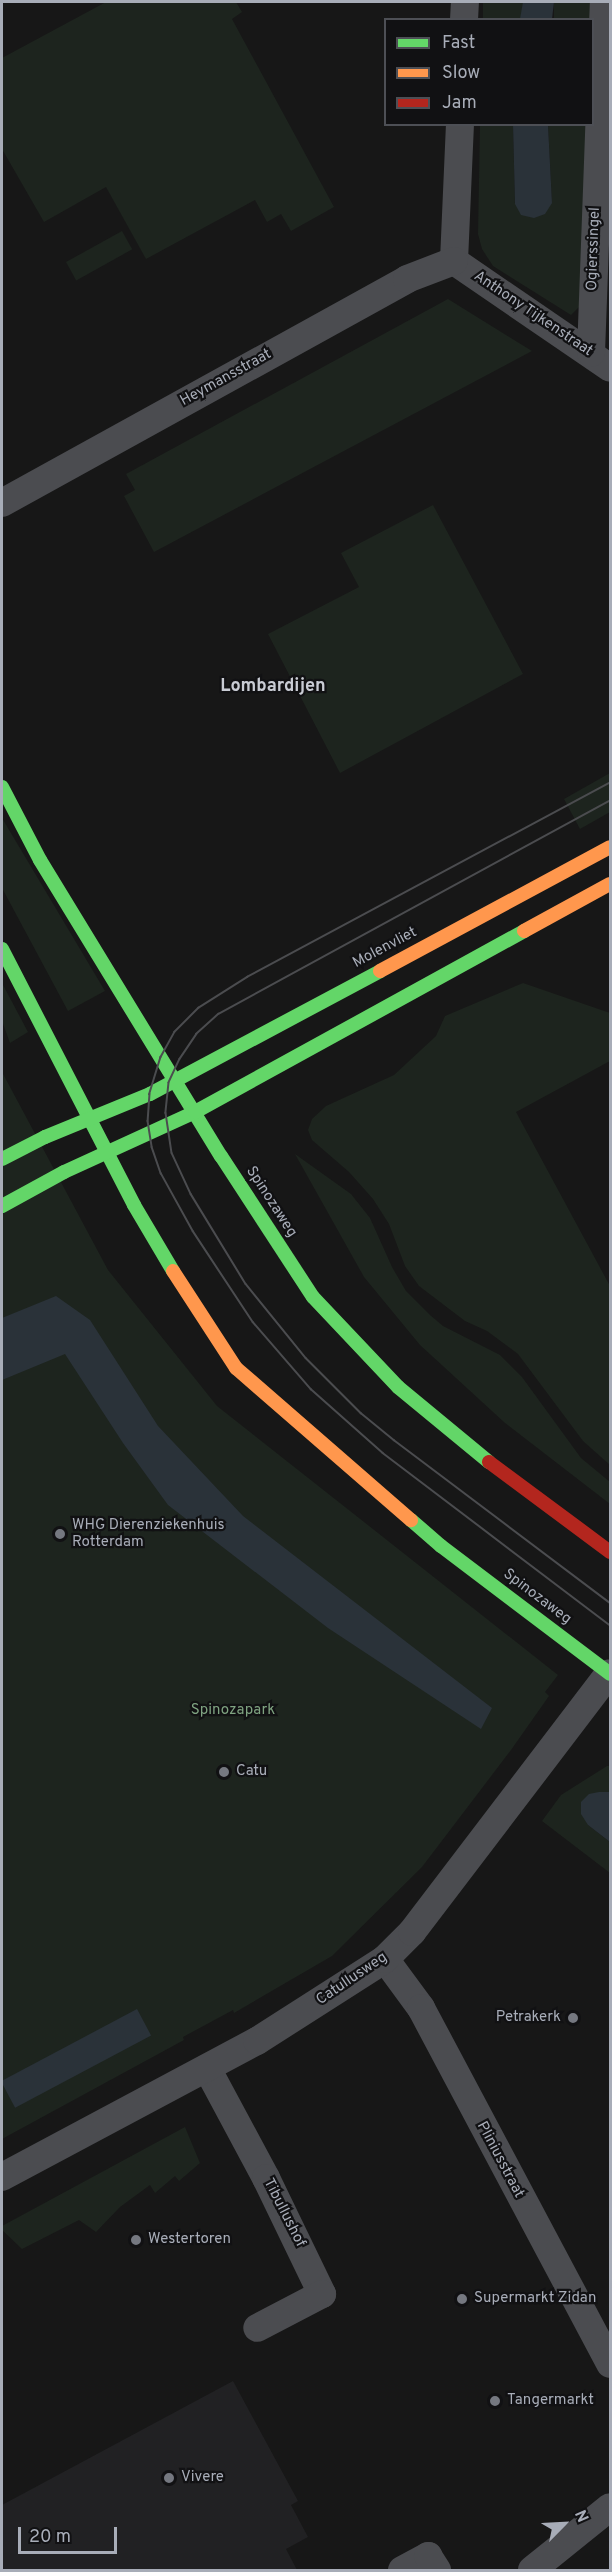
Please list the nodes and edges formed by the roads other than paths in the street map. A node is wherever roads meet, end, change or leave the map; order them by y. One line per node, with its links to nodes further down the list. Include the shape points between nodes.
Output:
1 (465, 2): 3 (street)
2 (604, 2): 6 (street, Ogierssingel)
3 (464, 18)
4 (460, 126): 5 (street)
5 (454, 261): 6 (street, Anthony Tijkenstraat); 7 (street, Heymansstraat, via 407,279)
6 (601, 361)
7 (2, 503)
8 (2, 787): 12 (main road, Spinozaweg, via 40,860)
9 (610, 847): 12 (main road, Molenvliet)
10 (610, 884): 13 (main road)
11 (2, 949): 14 (main road, Spinozaweg)
12 (176, 1080): 13 (main road, Spinozaweg); 14 (main road, Molenvliet)
13 (195, 1112): 15 (main road); 18 (main road, Spinozaweg, via 313,1297 398,1387 493,1465)
14 (89, 1119): 15 (main road, Spinozaweg); 16 (main road, Molenvliet)
15 (107, 1153): 17 (main road); 19 (main road, Spinozaweg, via 169,1266 236,1368 441,1546)
16 (2, 1160)
17 (2, 1206)
18 (610, 1552)
19 (610, 1673): 20 (street, Catullusweg, via 412,1932)
20 (385, 1959): 21 (street, Catullusweg, via 257,2041); 24 (street, Pliniusstraat, via 421,2008)
21 (207, 2068): 22 (street, Catullusweg); 23 (street, Tibullushof, via 322,2294)
22 (2, 2178)
23 (256, 2328)
24 (610, 2364)
25 (610, 2507): 28 (street)
26 (402, 2571): 27 (street, via 428,2556)
27 (437, 2571)
28 (532, 2571)

